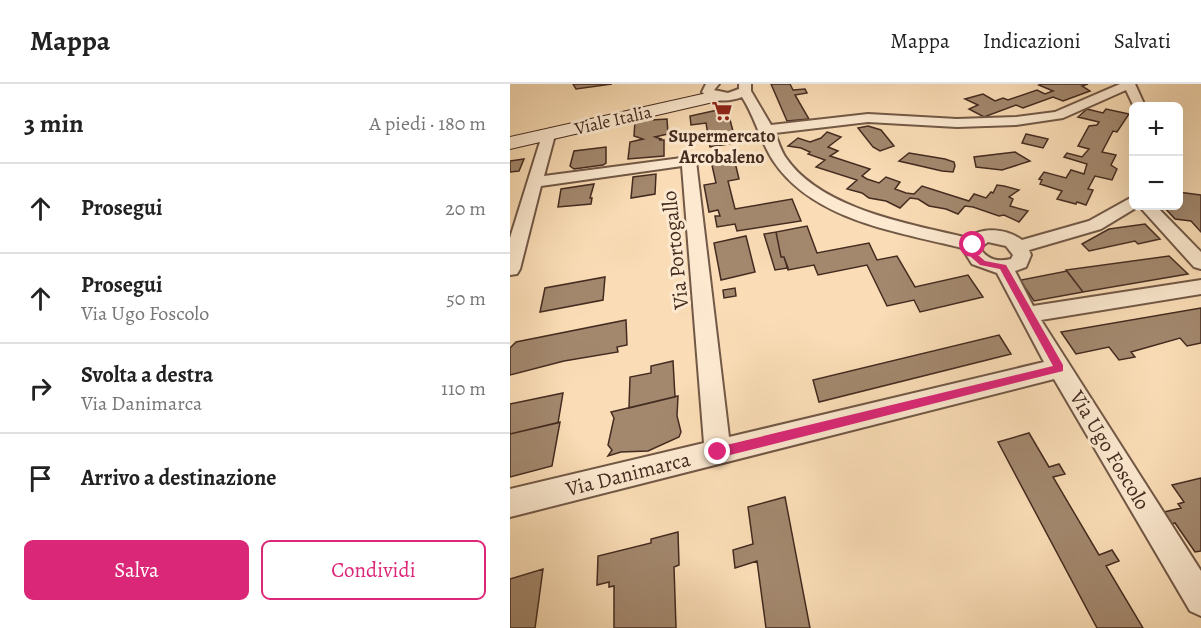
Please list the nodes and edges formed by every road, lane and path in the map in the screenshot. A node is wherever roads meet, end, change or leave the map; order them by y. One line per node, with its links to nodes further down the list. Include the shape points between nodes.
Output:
1 (1128, 85): 4 (street); 5 (street, via 1058,115 1016,121 957,123 868,118)
2 (745, 88): 3 (street, via 729,97); 5 (street)
3 (712, 90): 6 (street, Viale Italia); 7 (street, Viale Italia)
4 (1137, 102)
5 (767, 130): 13 (street, via 781,162 825,199 862,216)
6 (548, 135): 8 (street, Viale Italia); 9 (street)
7 (510, 136)
8 (510, 143)
9 (535, 182): 12 (street); 21 (street, Via Portogallo, via 689,161)
10 (1129, 207): 14 (street, via 1095,225)
11 (1151, 210): 15 (street)
12 (515, 234): 17 (street)
13 (973, 245): 14 (street, via 985,236 998,236); 16 (street, via 974,256 982,263)
14 (1019, 247): 16 (street, via 1019,262)
15 (1201, 263)
16 (1003, 267): 19 (street, Via Ugo Foscolo)
17 (510, 269)
18 (1201, 287): 19 (street)
19 (1027, 315): 20 (street, Via Ugo Foscolo)
20 (1060, 368): 21 (street, Via Danimarca); 23 (street, Via Ugo Foscolo)
21 (718, 452): 22 (street, Via Danimarca)
22 (510, 503)
23 (1198, 588)

